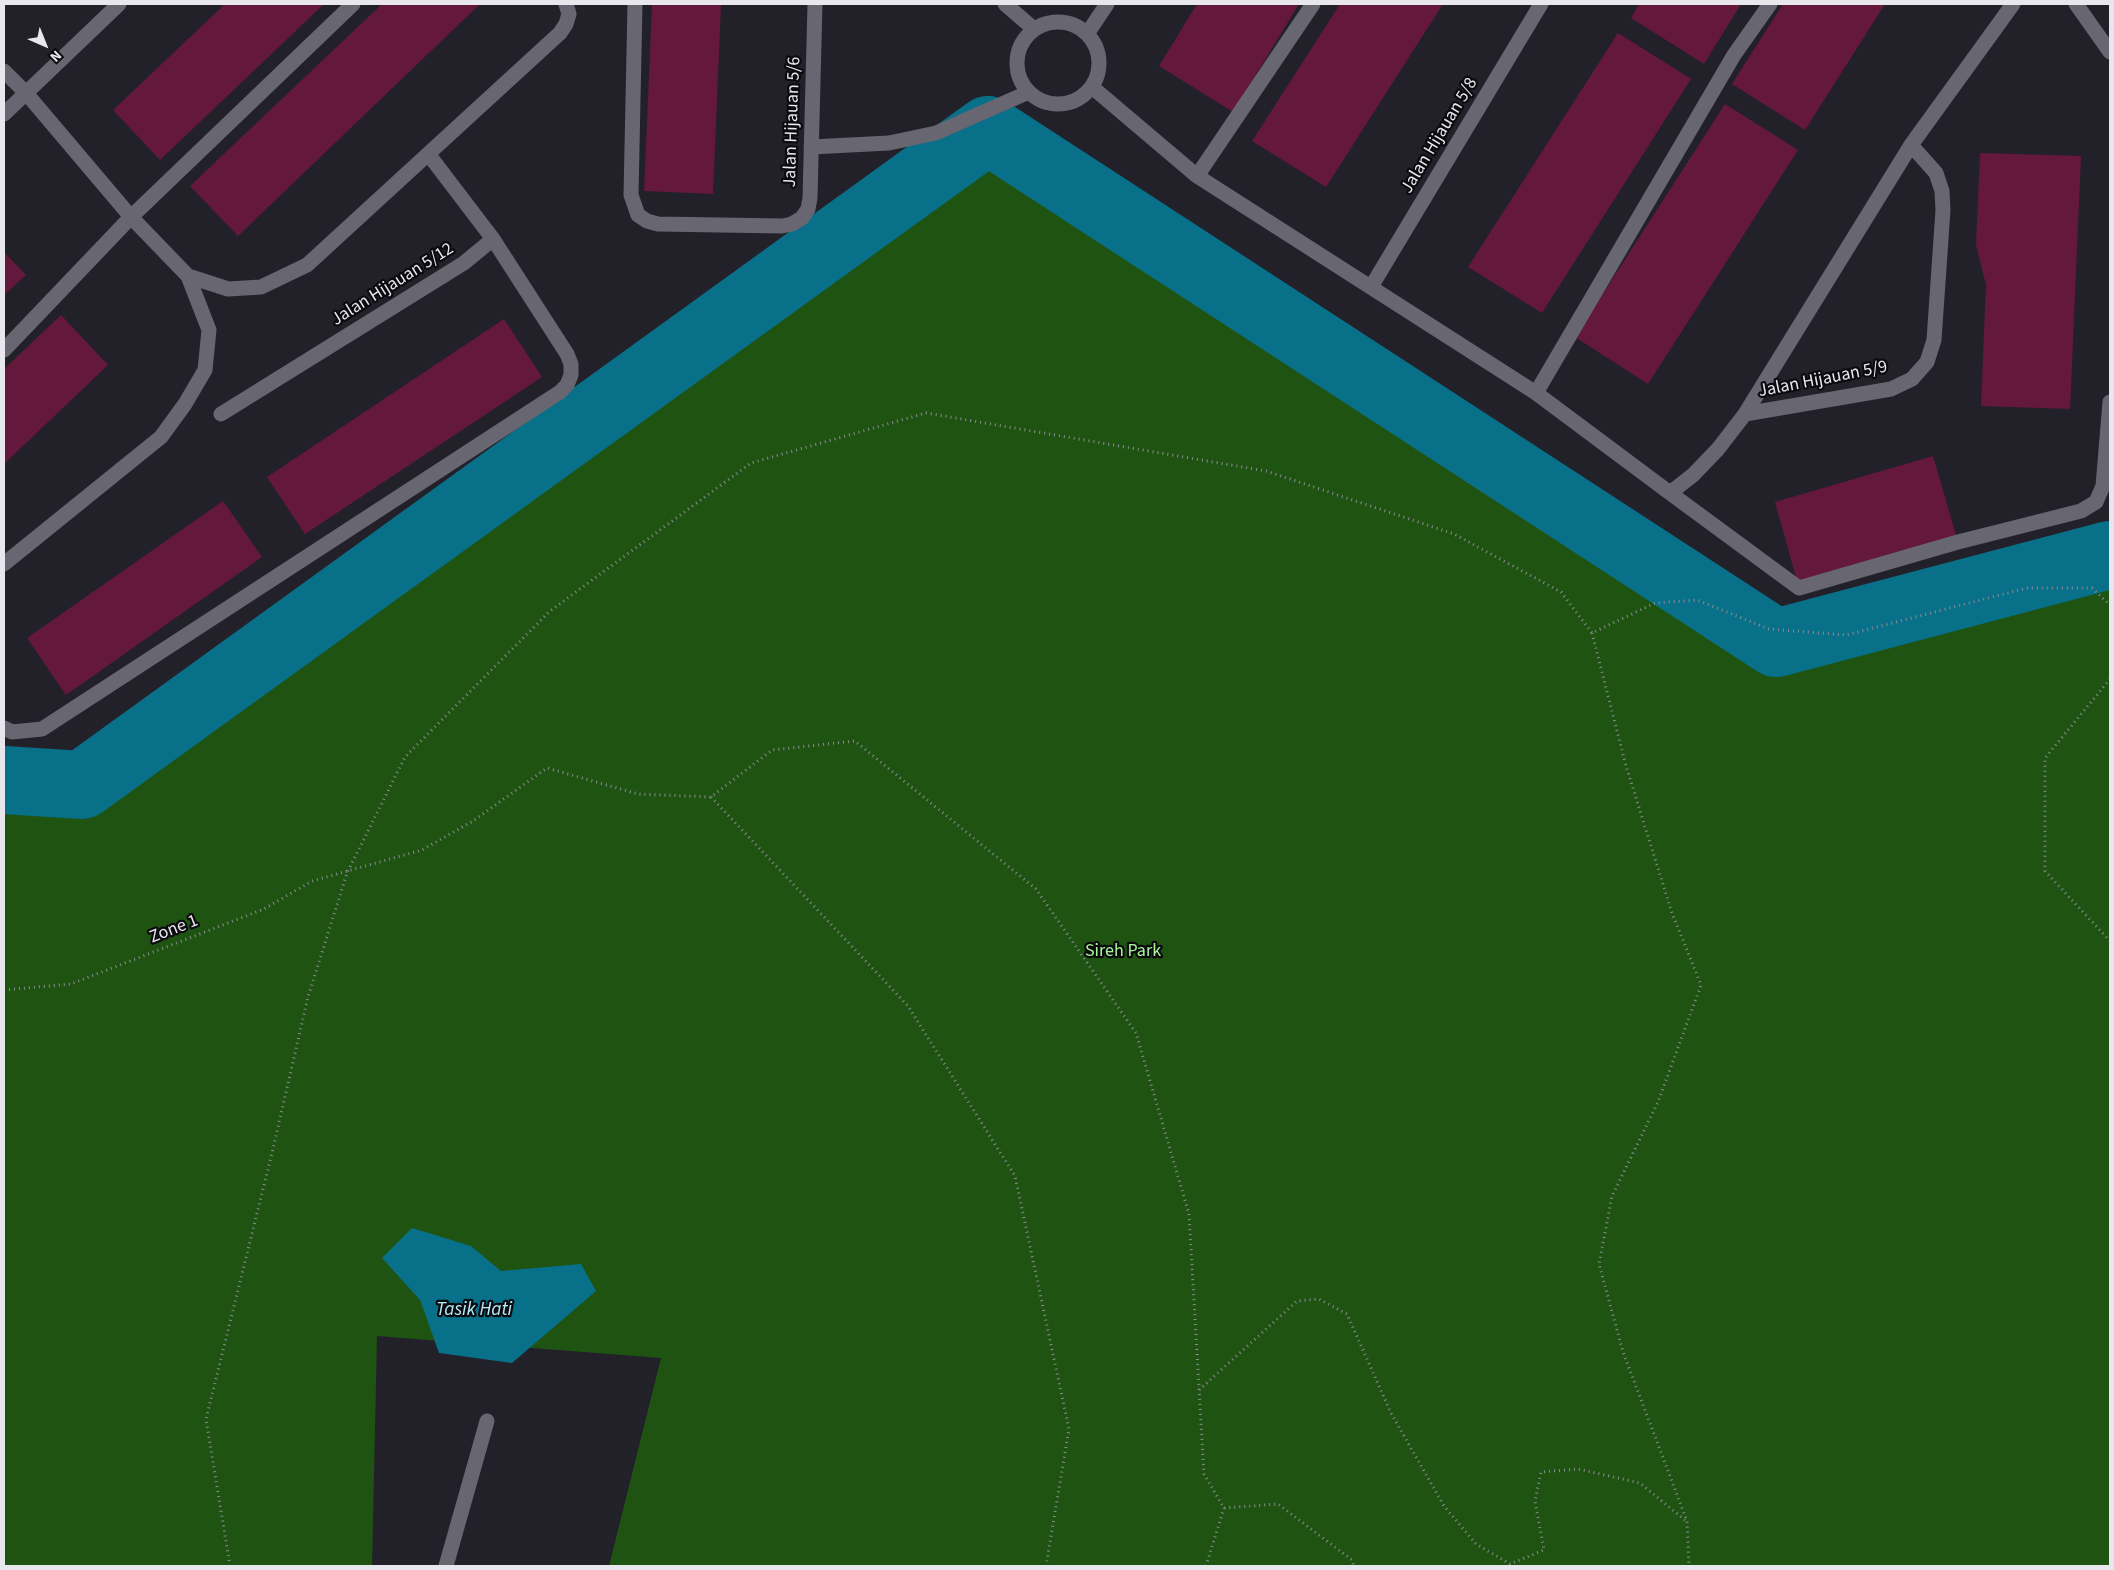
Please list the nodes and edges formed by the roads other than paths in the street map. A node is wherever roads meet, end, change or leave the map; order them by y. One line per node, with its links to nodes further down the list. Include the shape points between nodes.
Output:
1 (119, 4): 19 (street)
2 (353, 4): 25 (street)
3 (566, 4): 23 (street, via 569,14 560,33)
4 (635, 4): 22 (street, Jalan Hijauan 5/6, via 630,195 638,215 658,224 792,224 808,209)
5 (815, 4): 22 (street, Jalan Hijauan 5/6)
6 (1005, 4): 13 (street)
7 (1107, 4): 14 (street)
8 (1313, 4): 24 (street)
9 (1541, 4): 28 (street, Jalan Hijauan 5/8)
10 (1770, 4): 30 (street, via 1734,56)
11 (2013, 4): 21 (street, Jalan Hijauan 5/9)
12 (2076, 4): 15 (street)
13 (1034, 29): 14 (street, via 1062,22 1076,25); 18 (street, via 1024,40 1016,67)
14 (1087, 34): 17 (street, via 1096,46 1099,60 1098,74)
15 (2110, 52)
16 (4, 71): 19 (street)
17 (1092, 87): 18 (street, via 1069,104 1054,105 1040,101); 24 (street)
18 (1028, 92): 22 (street, via 936,133 889,143)
19 (26, 93): 20 (street); 25 (street)
20 (4, 114)
21 (1911, 146): 33 (street, Jalan Hijauan 5/9); 33 (street, Jalan Hijauan 5/9, via 1936,173 1942,191 1934,340 1927,362 1912,379 1891,389)
22 (812, 147)
23 (429, 155): 26 (street); 27 (street, via 307,265 261,287 228,289)
24 (1197, 176): 28 (street)
25 (131, 217): 27 (street); 29 (street)
26 (493, 239): 32 (street, Jalan Hijauan 5/12, via 464,262); 36 (street, via 567,354 571,375 560,392 42,729 12,732)
27 (188, 276): 35 (street, via 209,330 206,370 185,404 162,437)
28 (1371, 287): 30 (street)
29 (4, 350)
30 (1536, 393): 34 (street)
31 (2110, 402): 34 (street, via 2103,486 2096,502 2081,511 1799,588)
32 (221, 414)
33 (1745, 414): 34 (street, via 1718,449)
34 (1670, 493)
35 (4, 564)
36 (4, 728)
37 (487, 1420): 38 (street)
38 (446, 1566)

